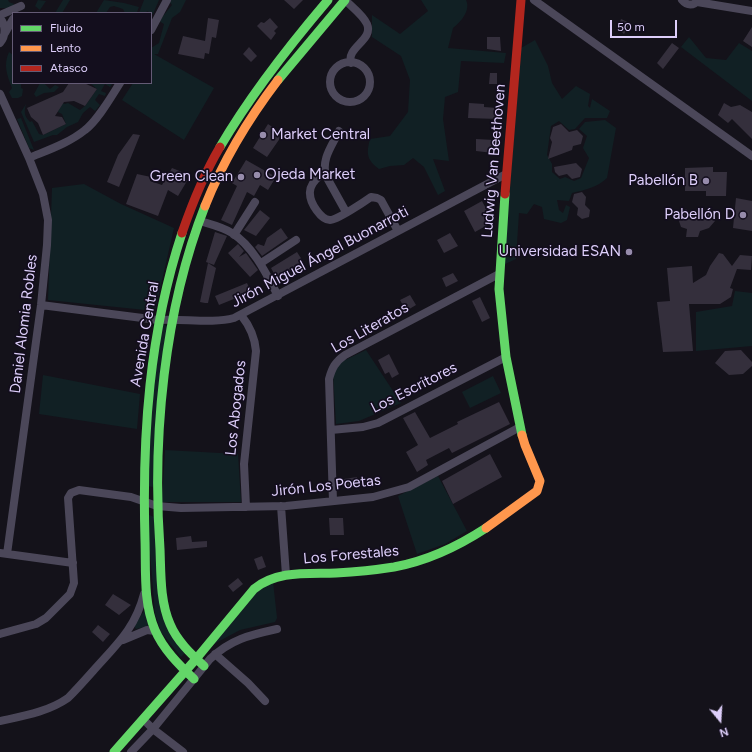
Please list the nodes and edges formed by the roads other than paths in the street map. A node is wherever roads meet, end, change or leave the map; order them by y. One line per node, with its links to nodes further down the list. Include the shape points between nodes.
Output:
1 (167, 0): 13 (street)
2 (328, 0): 37 (street, Avenida Central, via 276,62 218,149 187,217)
3 (345, 0): 15 (street, via 366,22 368,28 367,34 351,54); 27 (street, Avenida Central, via 254,114 217,178)
4 (521, 0): 23 (street, Ludwig Van Beethoven)
5 (534, 0): 21 (street)
6 (682, 0): 7 (street, via 689,5)
7 (698, 1): 9 (street)
8 (21, 6): 10 (street)
9 (752, 11)
10 (0, 15)
11 (0, 18): 14 (street, via 5,27)
12 (12, 21): 14 (street)
13 (152, 28)
14 (2, 41)
15 (351, 63): 15 (street, via 338,67 331,78 332,91 342,101 361,99 366,95 370,83 367,72 357,64)
16 (119, 84): 22 (street, via 86,130)
17 (0, 87): 19 (street, Daniel Alomia Robles)
18 (0, 94): 19 (street, Daniel Alomia Robles)
19 (5, 104): 22 (street, Daniel Alomia Robles)
20 (339, 131): 24 (street, via 325,160)
21 (752, 156)
22 (29, 158): 34 (street, Daniel Alomia Robles, via 43,194 48,220)
23 (506, 174): 28 (street, Jirón Miguel Ángel Buonarroti); 32 (street, Ludwig Van Beethoven)
24 (326, 176): 26 (street); 26 (street, via 320,176 314,182 310,191 312,202 325,219 333,219)
25 (255, 202): 29 (street)
26 (346, 212): 28 (street, via 371,197 377,198 381,200)
27 (200, 221): 29 (street); 36 (street, Avenida Central)
28 (398, 231): 33 (street, Jirón Miguel Ángel Buonarroti)
29 (234, 235): 31 (street)
30 (296, 240): 31 (street)
31 (261, 263): 33 (street)
32 (499, 274): 38 (street, Ludwig Van Beethoven); 40 (street, Los Literatos, via 336,361 329,379)
33 (278, 296): 35 (street, Jirón Miguel Ángel Buonarroti)
34 (41, 305): 37 (street, Jirón Miguel Ángel Buonarroti); 47 (street, Daniel Alomia Robles)
35 (241, 315): 36 (street, Jirón Miguel Ángel Buonarroti, via 224,320); 46 (street, Los Abogados, via 256,344 244,464)
36 (173, 319): 37 (street, Jirón Miguel Ángel Buonarroti); 44 (street, Avenida Central, via 162,394)
37 (158, 320): 42 (street, Avenida Central, via 148,393)
38 (506, 356): 39 (street, Ludwig Van Beethoven); 40 (street, Los Escritores, via 378,423)
39 (520, 427): 41 (street, Ludwig Van Beethoven, via 539,475); 43 (street, Jirón Los Poetas, via 409,487 373,497)
40 (331, 430): 43 (street, Los Literatos)
41 (540, 487): 49 (street, Los Forestales, via 500,520 452,548 428,558 384,568)
42 (143, 501): 44 (street, Jirón Los Poetas); 48 (street, Jirón Los Poetas, via 79,490 71,493 68,498); 50 (street, Avenida Central)
43 (333, 501): 45 (street, Jirón Los Poetas)
44 (157, 506): 46 (street, Jirón Los Poetas); 56 (street, Avenida Central, via 167,614 174,631)
45 (281, 506): 46 (street, Jirón Los Poetas); 49 (street)
46 (246, 507)
47 (3, 553): 48 (street)
48 (73, 563): 53 (street, Jirón Los Poetas, via 74,583 70,594 46,618 36,624)
49 (286, 575): 56 (street, Los Forestales, via 267,579 254,589)
50 (146, 585): 52 (street, Avenida Central); 54 (street, via 142,604)
51 (276, 629): 55 (street, via 235,640)
52 (155, 631): 54 (street, via 147,630); 58 (street, Avenida Central)
53 (0, 634)
54 (122, 640): 62 (street, via 60,704)
55 (215, 654): 57 (street); 60 (street)
56 (196, 658): 57 (street, Avenida Central); 58 (street, Los Forestales)
57 (204, 666): 59 (street)
58 (185, 671): 59 (street, Avenida Central); 61 (street, Los Forestales)
59 (194, 679): 63 (street)
60 (265, 701)
61 (143, 719): 63 (street); 64 (street, Los Forestales)
62 (0, 721)
63 (153, 729): 65 (street); 66 (street)
64 (114, 752)
65 (131, 752)
66 (183, 752)

